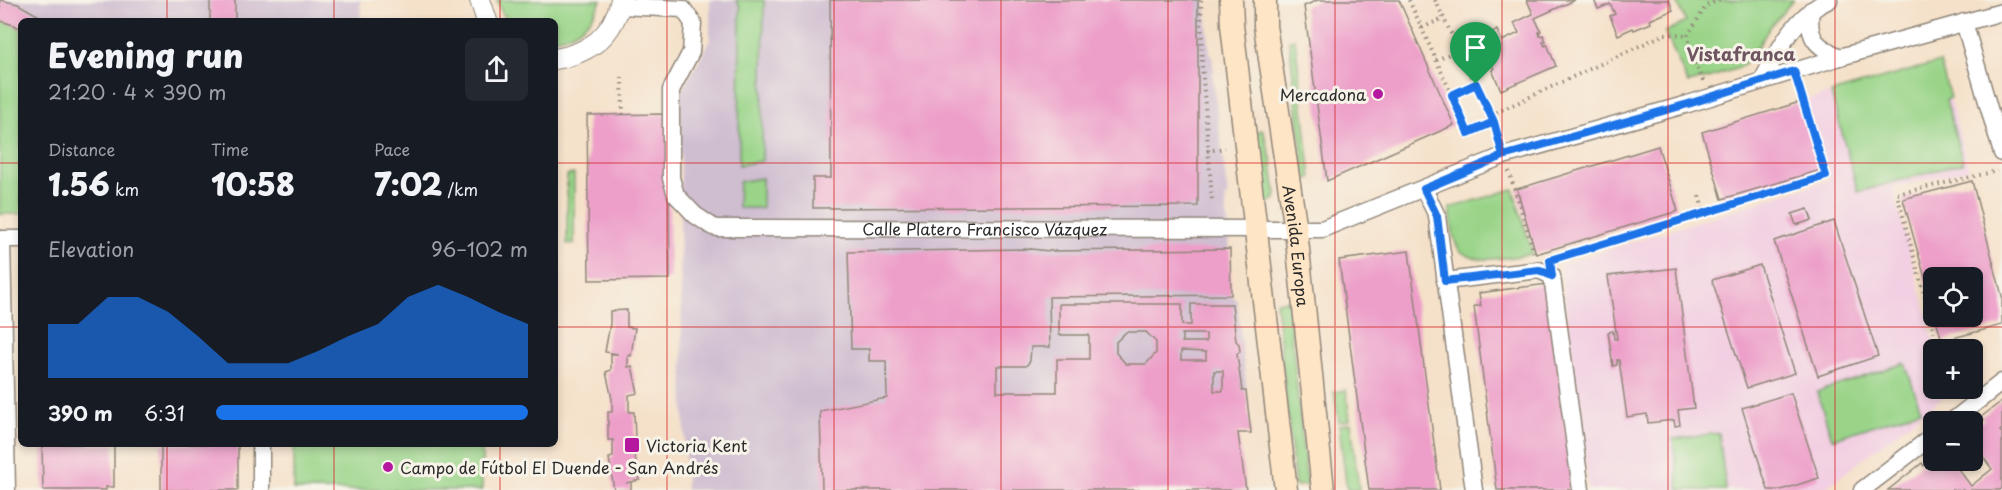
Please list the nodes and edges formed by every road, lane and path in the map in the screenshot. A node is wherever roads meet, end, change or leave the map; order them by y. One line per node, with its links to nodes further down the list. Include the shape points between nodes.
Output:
1 (480, 0): 14 (street)
2 (1201, 0): 33 (path)
3 (1231, 0): 41 (main road)
4 (1265, 0): 42 (main road, Avenida Europa, via 1264,26)
5 (1409, 0): 17 (path)
6 (1435, 0): 15 (path)
7 (1704, 0): 11 (path)
8 (1719, 0): 11 (path)
9 (1829, 0): 12 (street)
10 (620, 3): 21 (street, via 612,24 597,43 576,55); 41 (street, Calle Platero Francisco Vázquez, via 683,9 693,23 691,52 671,90 671,178 676,195 713,227)
11 (1706, 6): 18 (path)
12 (1811, 10): 20 (street, via 1809,26 1814,39 1823,49); 26 (street, via 1787,34)
13 (2002, 12): 16 (street, Calle Platero Francisco Vázquez)
14 (486, 18)
15 (1443, 18): 17 (path); 19 (path)
16 (1964, 22): 20 (street, Calle Platero Francisco Vázquez); 34 (street)
17 (1422, 28): 22 (path)
18 (1688, 35): 25 (path); 30 (path, via 1665,34)
19 (1459, 50): 22 (path); 27 (path)
20 (1840, 57): 23 (street, Calle Platero Francisco Vázquez)
21 (558, 58)
22 (1436, 60): 28 (path)
23 (1794, 71): 26 (street, Calle Platero Francisco Vázquez); 40 (path, via 1826,176)
24 (622, 77): 29 (path)
25 (1702, 80)
26 (1762, 81): 35 (street, Calle Platero Francisco Vázquez)
27 (1476, 84): 28 (path); 30 (path)
28 (1452, 95): 31 (path, via 1468,133)
29 (623, 115)
30 (1491, 116): 31 (path)
31 (1494, 122): 35 (path)
32 (1222, 148): 33 (path)
33 (1207, 151): 39 (path)
34 (2002, 153)
35 (1503, 156): 37 (street, Calle Platero Francisco Vázquez); 45 (path)
36 (2002, 170): 47 (path, via 1897,194)
37 (1424, 189): 42 (street, Calle Platero Francisco Vázquez, via 1322,229); 46 (street, via 1437,216)
38 (1699, 196): 40 (path)
39 (1212, 200)
40 (1704, 213): 45 (path, via 1550,260)
41 (1256, 230): 42 (street, Calle Platero Francisco Vázquez); 54 (main road)
42 (1296, 230): 55 (main road, Avenida Europa)
43 (1, 239): 44 (street); 52 (street)
44 (18, 239)
45 (1545, 273): 46 (street); 57 (street)
46 (1445, 281): 56 (street)
47 (1936, 339)
48 (2002, 382): 49 (street)
49 (1964, 411)
50 (1923, 443): 58 (street)
51 (261, 447): 53 (street)
52 (7, 490)
53 (261, 490)
54 (1286, 490)
55 (1323, 490)
56 (1474, 490)
57 (1581, 490)
58 (1862, 490)

